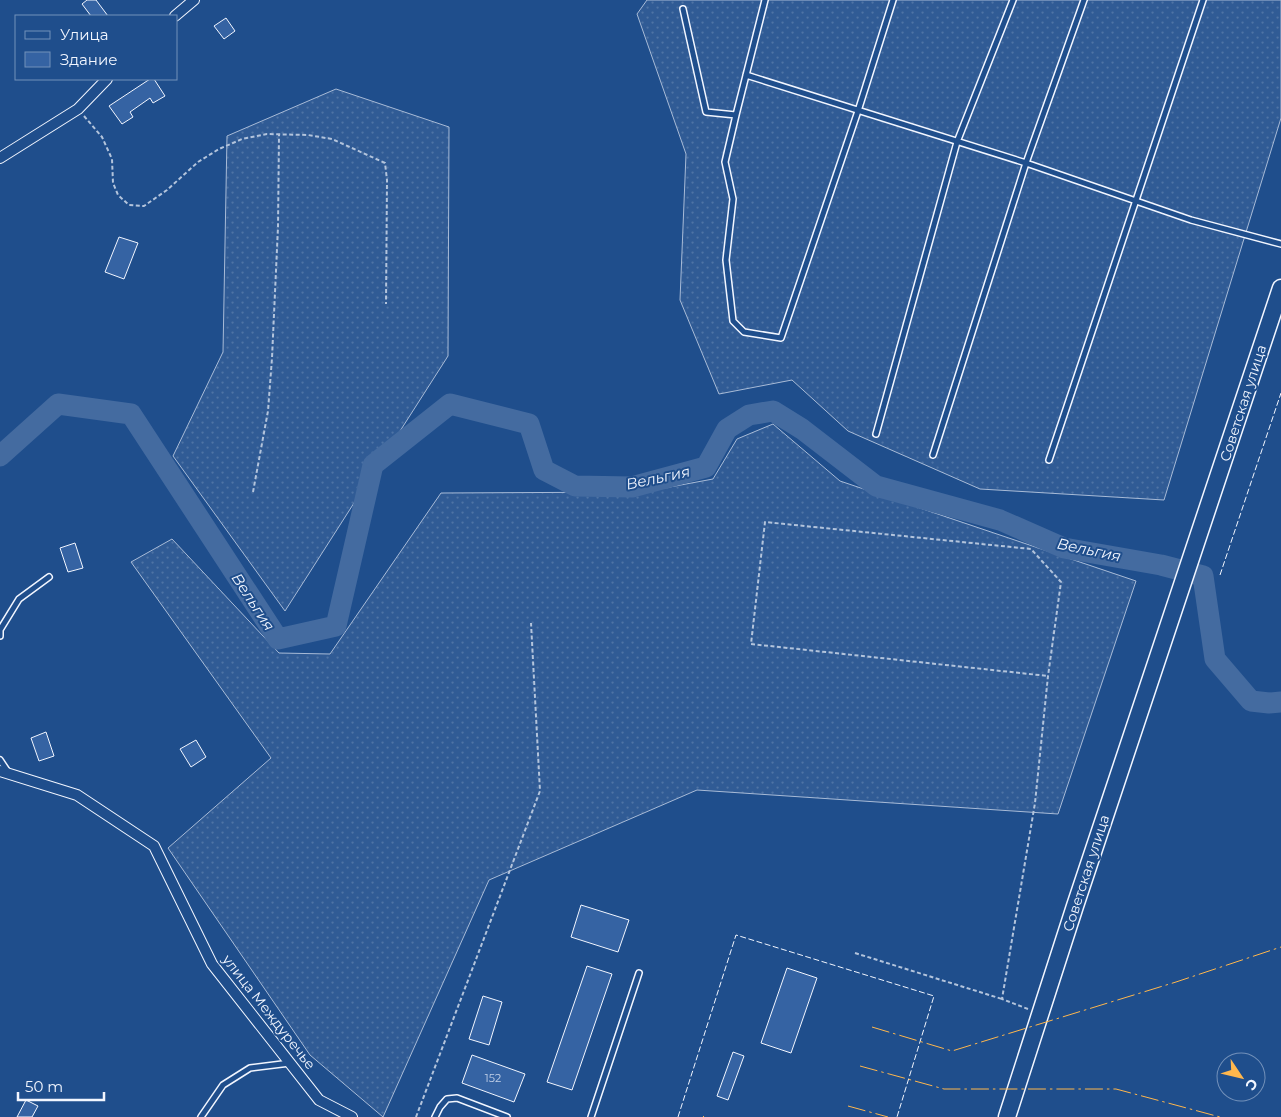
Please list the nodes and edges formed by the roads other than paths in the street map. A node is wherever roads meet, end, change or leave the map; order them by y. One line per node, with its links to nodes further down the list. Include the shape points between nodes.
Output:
1 (194, 0): 8 (street)
2 (764, 0): 9 (lane)
3 (893, 0): 11 (lane)
4 (1012, 0): 13 (lane)
5 (1084, 0): 15 (lane)
6 (1203, 0): 16 (lane)
7 (683, 9): 12 (lane, via 706,112)
8 (176, 15)
9 (746, 76): 11 (lane); 12 (lane)
10 (106, 80): 14 (street, via 78,109)
11 (858, 111): 12 (lane, via 782,338 744,332 733,321 726,260 733,199 725,162); 13 (lane)
12 (736, 115)
13 (958, 142): 15 (lane); 19 (lane)
14 (0, 158)
15 (1026, 163): 16 (lane); 20 (lane)
16 (1135, 201): 17 (lane); 21 (lane)
17 (1281, 244)
18 (1281, 288): 33 (main road, Советская улица)
19 (876, 434)
20 (933, 455)
21 (1049, 460)
22 (49, 577): 23 (lane, via 18,600 0,630)
23 (0, 636)
24 (0, 760): 25 (lane)
25 (5, 773): 27 (street, улица Междуречье, via 77,795 154,846 212,964)
26 (639, 973): 32 (lane)
27 (290, 1063): 28 (lane, via 250,1068 223,1084); 29 (street, улица Междуречье, via 319,1100)
28 (201, 1117)
29 (352, 1117)
30 (435, 1117): 31 (lane, via 447,1099 457,1098)
31 (506, 1117)
32 (591, 1117)
33 (1007, 1117)

